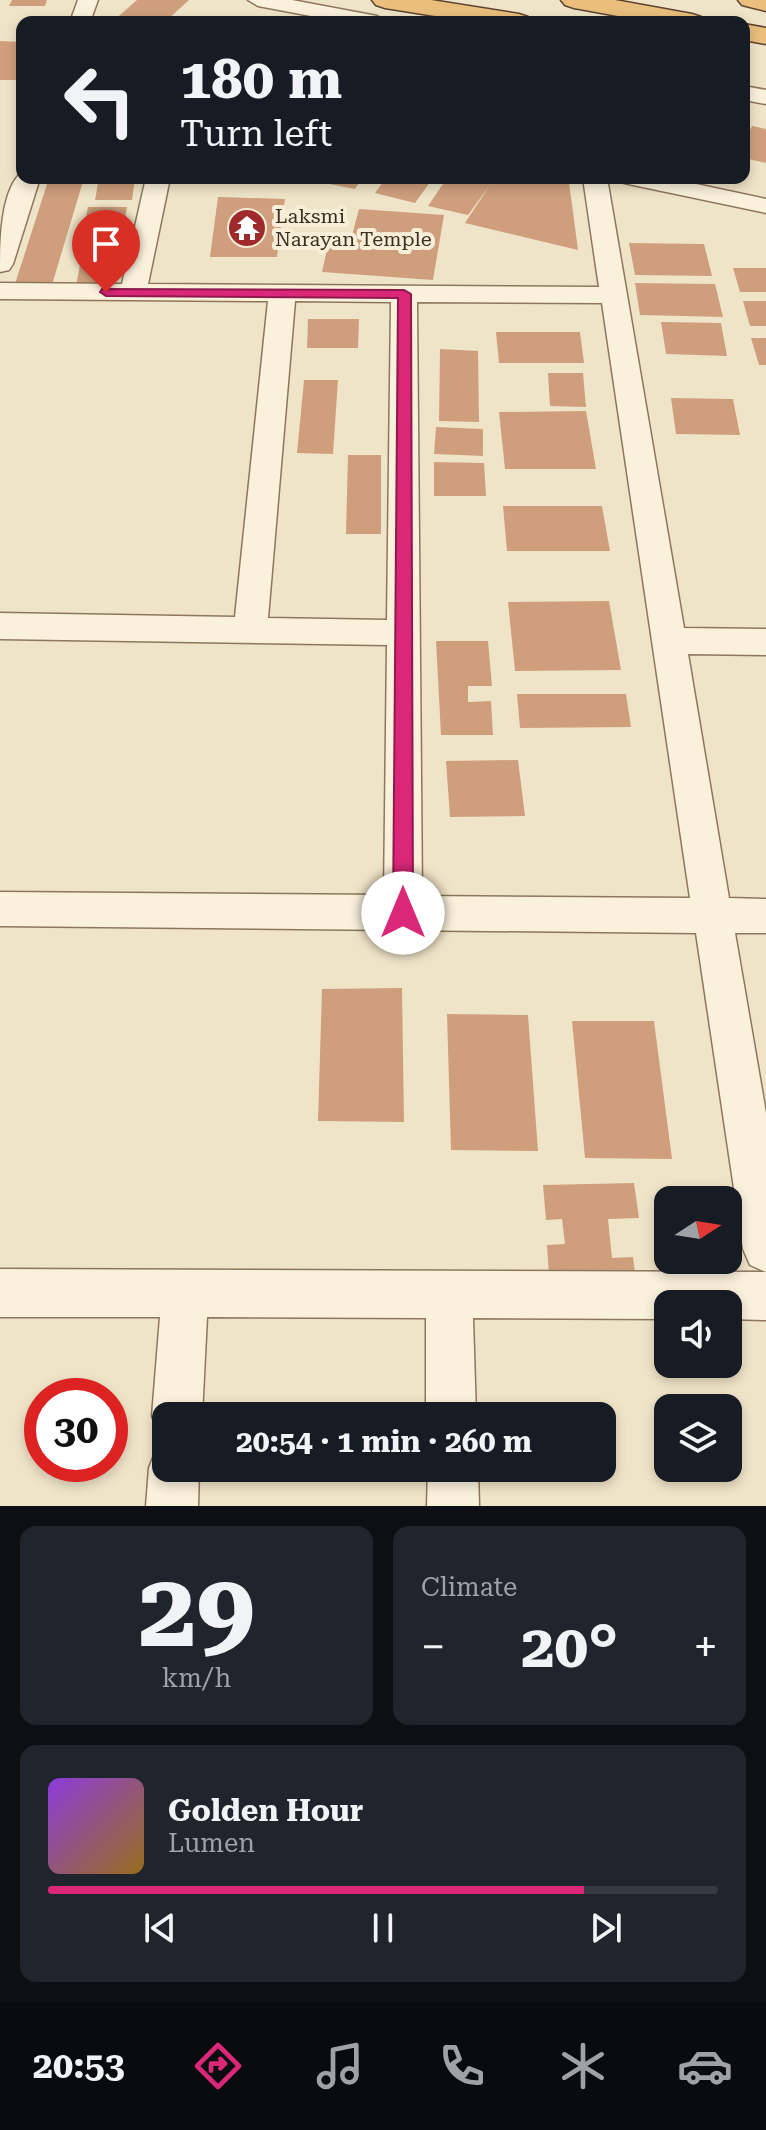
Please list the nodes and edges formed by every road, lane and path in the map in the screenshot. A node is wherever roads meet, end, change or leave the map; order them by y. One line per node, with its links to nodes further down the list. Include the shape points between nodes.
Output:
1 (258, 0): 6 (street)
2 (385, 0): 7 (highway)
3 (574, 0): 8 (highway)
4 (751, 0): 5 (highway)
5 (766, 3)
6 (345, 16)
7 (482, 16)
8 (660, 16)
9 (26, 184): 14 (street)
10 (157, 184): 16 (street)
11 (596, 184): 19 (street)
12 (662, 184): 13 (street)
13 (766, 206)
14 (0, 264)
15 (0, 291): 16 (street)
16 (133, 292): 17 (street)
17 (282, 293): 18 (street); 21 (street)
18 (404, 294): 19 (street); 22 (street)
19 (613, 295): 23 (street)
20 (0, 626): 21 (street)
21 (250, 630): 22 (street)
22 (403, 633): 26 (street)
23 (669, 641): 24 (street); 27 (street)
24 (766, 642)
25 (0, 909): 26 (street)
26 (403, 913): 27 (street)
27 (714, 916): 28 (street); 29 (street)
28 (766, 916)
29 (766, 1249)
30 (0, 1293): 31 (street)
31 (185, 1294): 32 (street); 34 (street)
32 (449, 1295): 33 (street); 35 (street)
33 (766, 1296)
34 (178, 1402)
35 (451, 1402)
36 (173, 1482): 38 (street)
37 (453, 1482): 39 (street)
38 (172, 1506)
39 (453, 1506)

